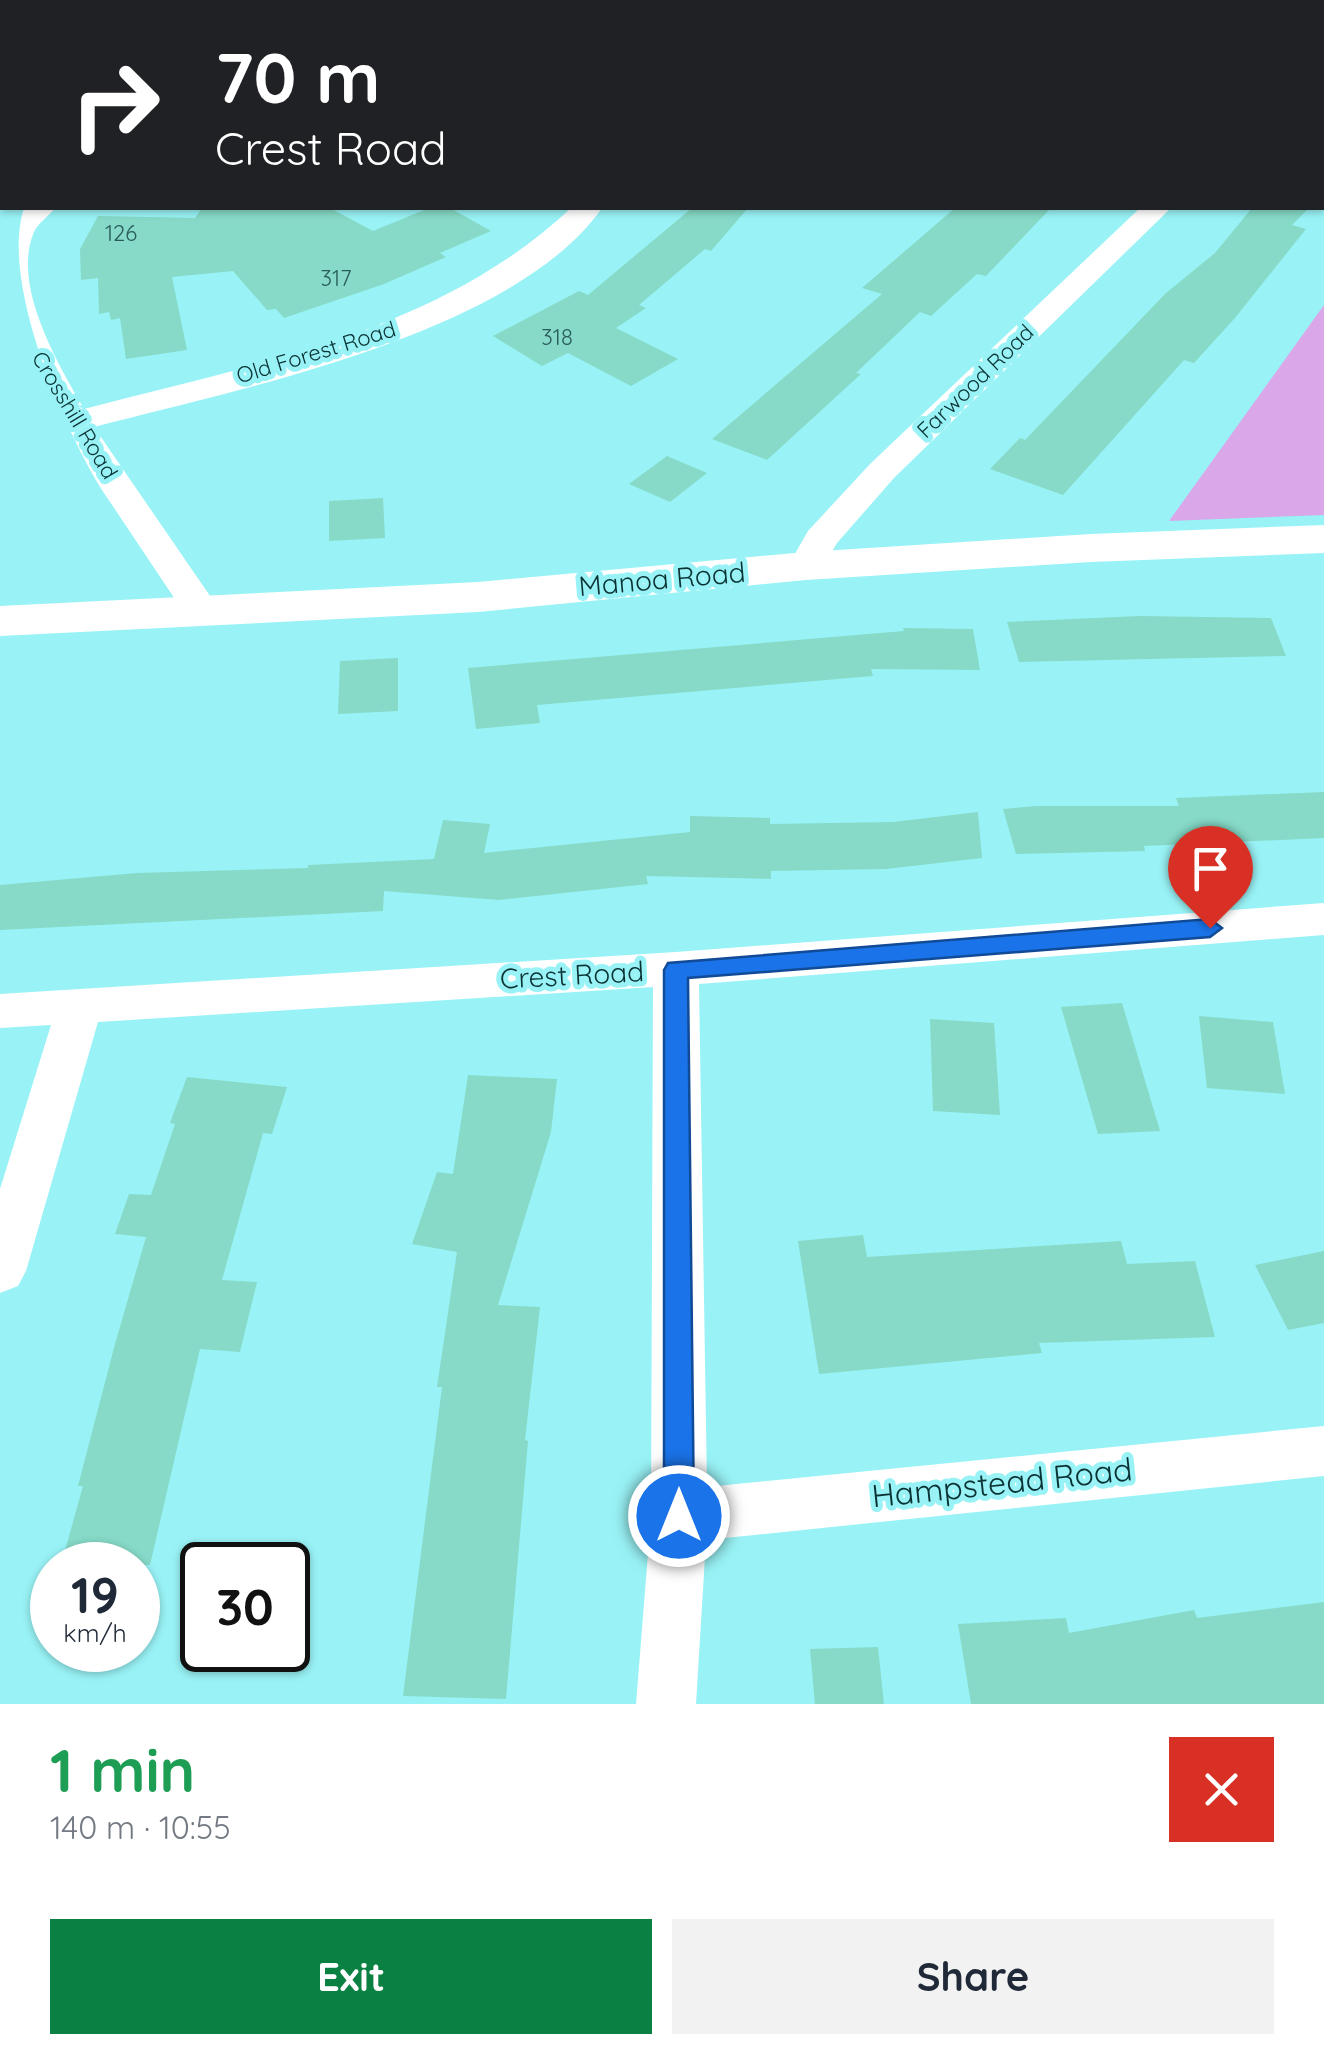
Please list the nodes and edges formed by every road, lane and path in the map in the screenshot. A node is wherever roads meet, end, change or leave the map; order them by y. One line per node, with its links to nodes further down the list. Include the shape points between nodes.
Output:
1 (38, 210): 4 (street, Crosshill Road, via 21,227 11,266 33,347)
2 (585, 210): 4 (street, Old Forest Road, via 519,267 364,342)
3 (1154, 210): 6 (street, Farwood Road, via 882,471 821,539)
4 (74, 422): 7 (street, Crosshill Road)
5 (1324, 539): 6 (main road, Manoa Road)
6 (806, 566): 7 (main road, Manoa Road, via 478,597)
7 (200, 609): 8 (main road, Manoa Road)
8 (0, 621)
9 (1324, 919): 10 (street, Crest Road)
10 (676, 970): 11 (street, Crest Road); 15 (street)
11 (79, 1008): 12 (street, Crest Road); 13 (street)
12 (0, 1011)
13 (0, 1271)
14 (1324, 1451): 15 (street, Hampstead Road)
15 (679, 1516): 16 (street)
16 (666, 1704)

